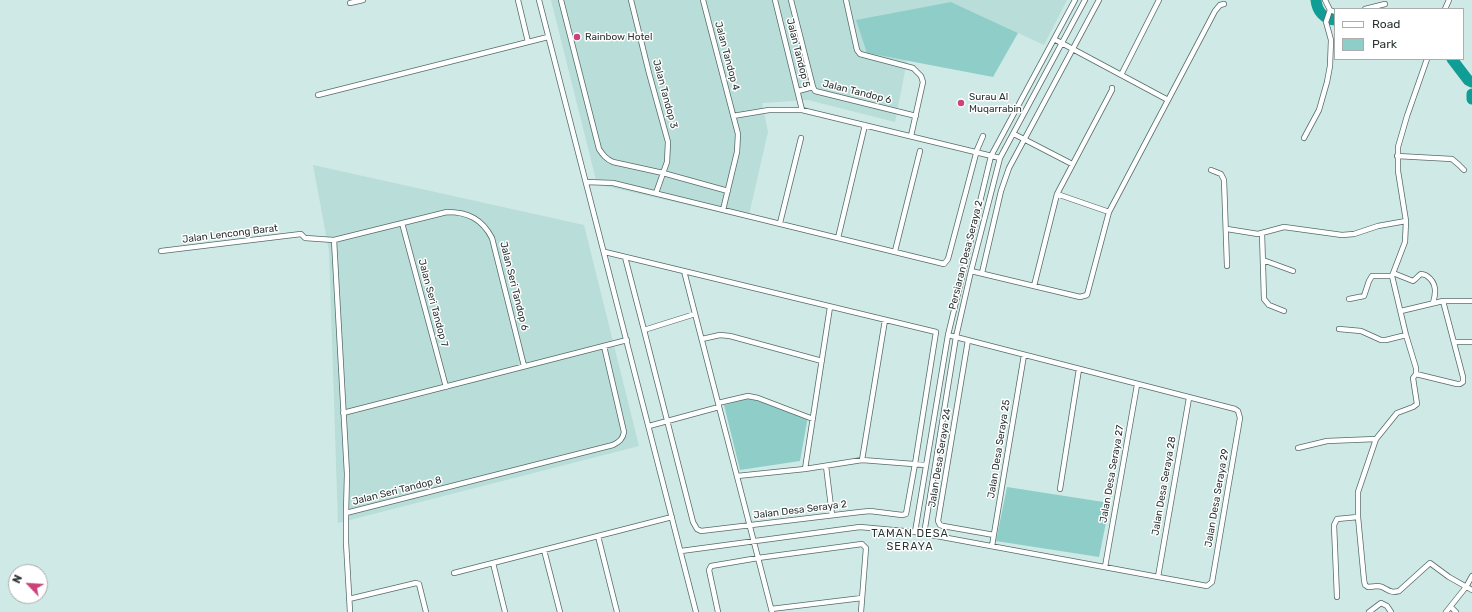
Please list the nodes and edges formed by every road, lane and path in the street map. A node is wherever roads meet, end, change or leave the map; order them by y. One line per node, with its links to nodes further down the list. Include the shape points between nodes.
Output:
1 (363, 0): 15 (street)
2 (518, 0): 23 (street)
3 (539, 0): 21 (street)
4 (561, 0): 51 (street, via 599,149 607,160)
5 (631, 0): 51 (street, Jalan Tandop 3, via 668,142 667,162)
6 (703, 0): 34 (street, Jalan Tandop 4)
7 (775, 0): 30 (street, Jalan Tandop 5)
8 (791, 0): 28 (street, Jalan Tandop 6)
9 (846, 0): 35 (street, via 860,54 913,68 921,76 923,82)
10 (1075, 0): 22 (street, Persiaran Desa Seraya 2)
11 (1085, 0): 24 (street, Persiaran Desa Seraya 2)
12 (1099, 0): 25 (street)
13 (1159, 0): 27 (street)
14 (1325, 0): 19 (street)
15 (350, 3)
16 (1224, 4): 32 (street, via 1215,11)
17 (1385, 4): 18 (street)
18 (1369, 8)
19 (1330, 10): 20 (street); 42 (street, via 1326,22 1331,40 1328,82 1319,110)
20 (1334, 12)
21 (548, 37): 23 (street); 52 (street)
22 (1054, 39): 24 (street); 45 (street, Persiaran Desa Seraya 2)
23 (528, 42): 31 (street)
24 (1062, 43): 25 (street); 37 (street, Persiaran Desa Seraya 2)
25 (1072, 48): 27 (street); 41 (street)
26 (1427, 60): 46 (street, via 1407,116)
27 (1121, 75): 32 (street)
28 (812, 87): 30 (street); 35 (street, Jalan Tandop 6, via 818,92)
29 (1112, 88): 48 (street)
30 (798, 91): 33 (street, Jalan Tandop 5)
31 (318, 95)
32 (1168, 100): 57 (street)
33 (802, 110): 34 (street, via 770,110); 36 (street)
34 (733, 116): 53 (street, Jalan Tandop 4, via 738,143)
35 (916, 116): 38 (street)
36 (865, 125): 38 (street); 64 (street)
37 (1014, 134): 41 (street); 47 (street, Persiaran Desa Seraya 2)
38 (910, 136): 44 (street)
39 (983, 136): 44 (street)
40 (801, 138): 60 (street)
41 (1024, 138): 48 (street); 75 (street, via 1004,179)
42 (1304, 138)
43 (920, 151): 67 (street)
44 (976, 152): 45 (street); 67 (street, via 947,262 944,264)
45 (990, 156): 47 (street); 89 (street, Persiaran Desa Seraya 2)
46 (1397, 156): 50 (street, via 1452,158); 58 (street)
47 (1000, 158): 72 (street, Persiaran Desa Seraya 2)
48 (1072, 164): 55 (street)
49 (1211, 170): 61 (street, via 1224,176)
50 (1464, 170)
51 (663, 173): 53 (street); 54 (street, Jalan Tandop 3)
52 (586, 182): 54 (street, via 613,183); 68 (street)
53 (728, 191): 56 (street, Jalan Tandop 4)
54 (656, 193): 56 (street)
55 (1057, 194): 57 (street); 77 (street)
56 (723, 210): 60 (street)
57 (1109, 212): 77 (street, via 1087,294 1080,297)
58 (1406, 221): 63 (street, via 1349,235 1284,227); 76 (street, via 1405,242)
59 (402, 223): 65 (street, Jalan Seri Tandop 6); 100 (street, Jalan Seri Tandop 6, via 447,212 456,212 482,223 496,250); 104 (street, Jalan Seri Tandop 7)
60 (780, 223): 64 (street)
61 (1227, 228): 63 (street); 71 (street)
62 (302, 234): 65 (street, Jalan Seri Tandop 6, via 305,238); 66 (street, Jalan Lencong Barat)
63 (1262, 234): 70 (street)
64 (838, 238): 67 (street)
65 (334, 240): 107 (street, Jalan Seri Tandop 8)
66 (161, 251)
67 (895, 251)
68 (605, 252): 69 (street); 93 (street)
69 (625, 257): 73 (street); 88 (street)
70 (1263, 260): 74 (street); 83 (street, via 1264,298 1269,305)
71 (1227, 266)
72 (970, 270): 75 (street); 91 (street, Persiaran Desa Seraya 2)
73 (684, 271): 82 (street); 85 (street)
74 (1293, 271)
75 (982, 273): 77 (street)
76 (1393, 275): 78 (street, via 1372,276 1364,296); 81 (street, via 1413,281 1420,274 1427,276 1435,287); 84 (street)
77 (1034, 286)
78 (1350, 299)
79 (1443, 301): 80 (street); 81 (street); 95 (street)
80 (1472, 301)
81 (1433, 303): 84 (street)
82 (830, 307): 86 (street); 99 (street)
83 (1284, 311)
84 (1401, 311): 90 (street)
85 (695, 314): 88 (street); 92 (street)
86 (885, 320): 113 (street); 114 (street, via 936,332)
87 (1339, 329): 90 (street, via 1361,331 1381,340)
88 (644, 330): 109 (street)
89 (948, 335): 91 (street); 116 (street, Persiaran Desa Seraya 2)
90 (1406, 335): 102 (street)
91 (956, 337): 94 (street); 126 (street, Persiaran Desa Seraya 2)
92 (702, 339): 99 (street, via 720,335 730,336); 106 (street)
93 (627, 340): 97 (street); 110 (street)
94 (968, 340): 98 (street); 127 (street, Jalan Desa Seraya 24, via 938,521 943,526)
95 (1454, 342): 96 (street); 102 (street, via 1463,382 1460,384)
96 (1472, 342)
97 (604, 346): 100 (street); 120 (street, Jalan Seri Tandop 8, via 624,432 619,442)
98 (1024, 355): 101 (street); 127 (street, Jalan Desa Seraya 25)
99 (822, 361): 108 (street)
100 (524, 366): 104 (street)
101 (1079, 369): 103 (street); 119 (street)
102 (1416, 374): 111 (street, via 1413,378 1417,404 1397,413)
103 (1137, 385): 105 (street); 135 (street, Jalan Desa Seraya 27)
104 (446, 387): 107 (street)
105 (1189, 398): 138 (street, Jalan Desa Seraya 28); 138 (street, Jalan Desa Seraya 29, via 1235,409 1240,418 1212,582 1207,586)
106 (719, 405): 108 (street, via 748,396); 109 (street); 118 (street)
107 (343, 413): 120 (street, Jalan Seri Tandop 8, via 347,474)
108 (813, 419): 117 (street)
109 (666, 421): 110 (street); 124 (street, Jalan Desa Seraya 2, via 696,529)
110 (649, 426): 122 (street)
111 (1376, 439): 112 (street, via 1327,441); 123 (street, via 1358,492)
112 (1298, 448)
113 (862, 460): 114 (street); 115 (street)
114 (915, 464): 116 (street); 121 (street, Jalan Desa Seraya 2, via 906,514 870,511)
115 (826, 466): 117 (street); 121 (street)
116 (926, 466): 125 (street, Persiaran Desa Seraya 2)
117 (806, 469): 118 (street)
118 (737, 476): 124 (street)
119 (1060, 489)
120 (346, 513): 143 (street)
121 (832, 514): 124 (street, Jalan Desa Seraya 2)
122 (672, 517): 128 (street); 132 (street)
123 (1358, 517): 139 (street, via 1364,580 1368,588 1379,586 1389,592 1399,591 1430,563); 141 (street, via 1337,519 1334,525)
124 (750, 525): 129 (street)
125 (915, 532): 126 (street); 129 (street, via 860,527)
126 (924, 534): 130 (street)
127 (994, 535): 130 (street, Jalan Desa Seraya 25)
128 (598, 536): 131 (street); 150 (street)
129 (754, 541): 132 (street); 133 (street)
130 (992, 546): 135 (street)
131 (544, 550): 134 (street); 149 (street)
132 (681, 551): 151 (street)
133 (758, 558): 142 (street, via 864,545 866,548); 145 (street); 152 (street, via 709,567)
134 (493, 563): 136 (street); 148 (street)
135 (1105, 567): 138 (street)
136 (454, 573)
137 (1472, 576): 139 (street)
138 (1158, 577)
139 (1466, 587): 140 (street); 144 (street)
140 (1472, 590)
141 (1337, 597)
142 (862, 598): 145 (street); 153 (street)
143 (349, 599): 146 (street); 147 (street, via 416,582 419,584)
144 (1451, 607): 156 (street); 157 (street)
145 (771, 610)
146 (350, 612)
147 (426, 612)
148 (505, 612)
149 (560, 612)
150 (617, 612)
151 (696, 612)
152 (718, 612)
153 (861, 612)
154 (1369, 612): 155 (street, via 1381,603 1388,606)
155 (1391, 612)
156 (1446, 612)
157 (1456, 612)

